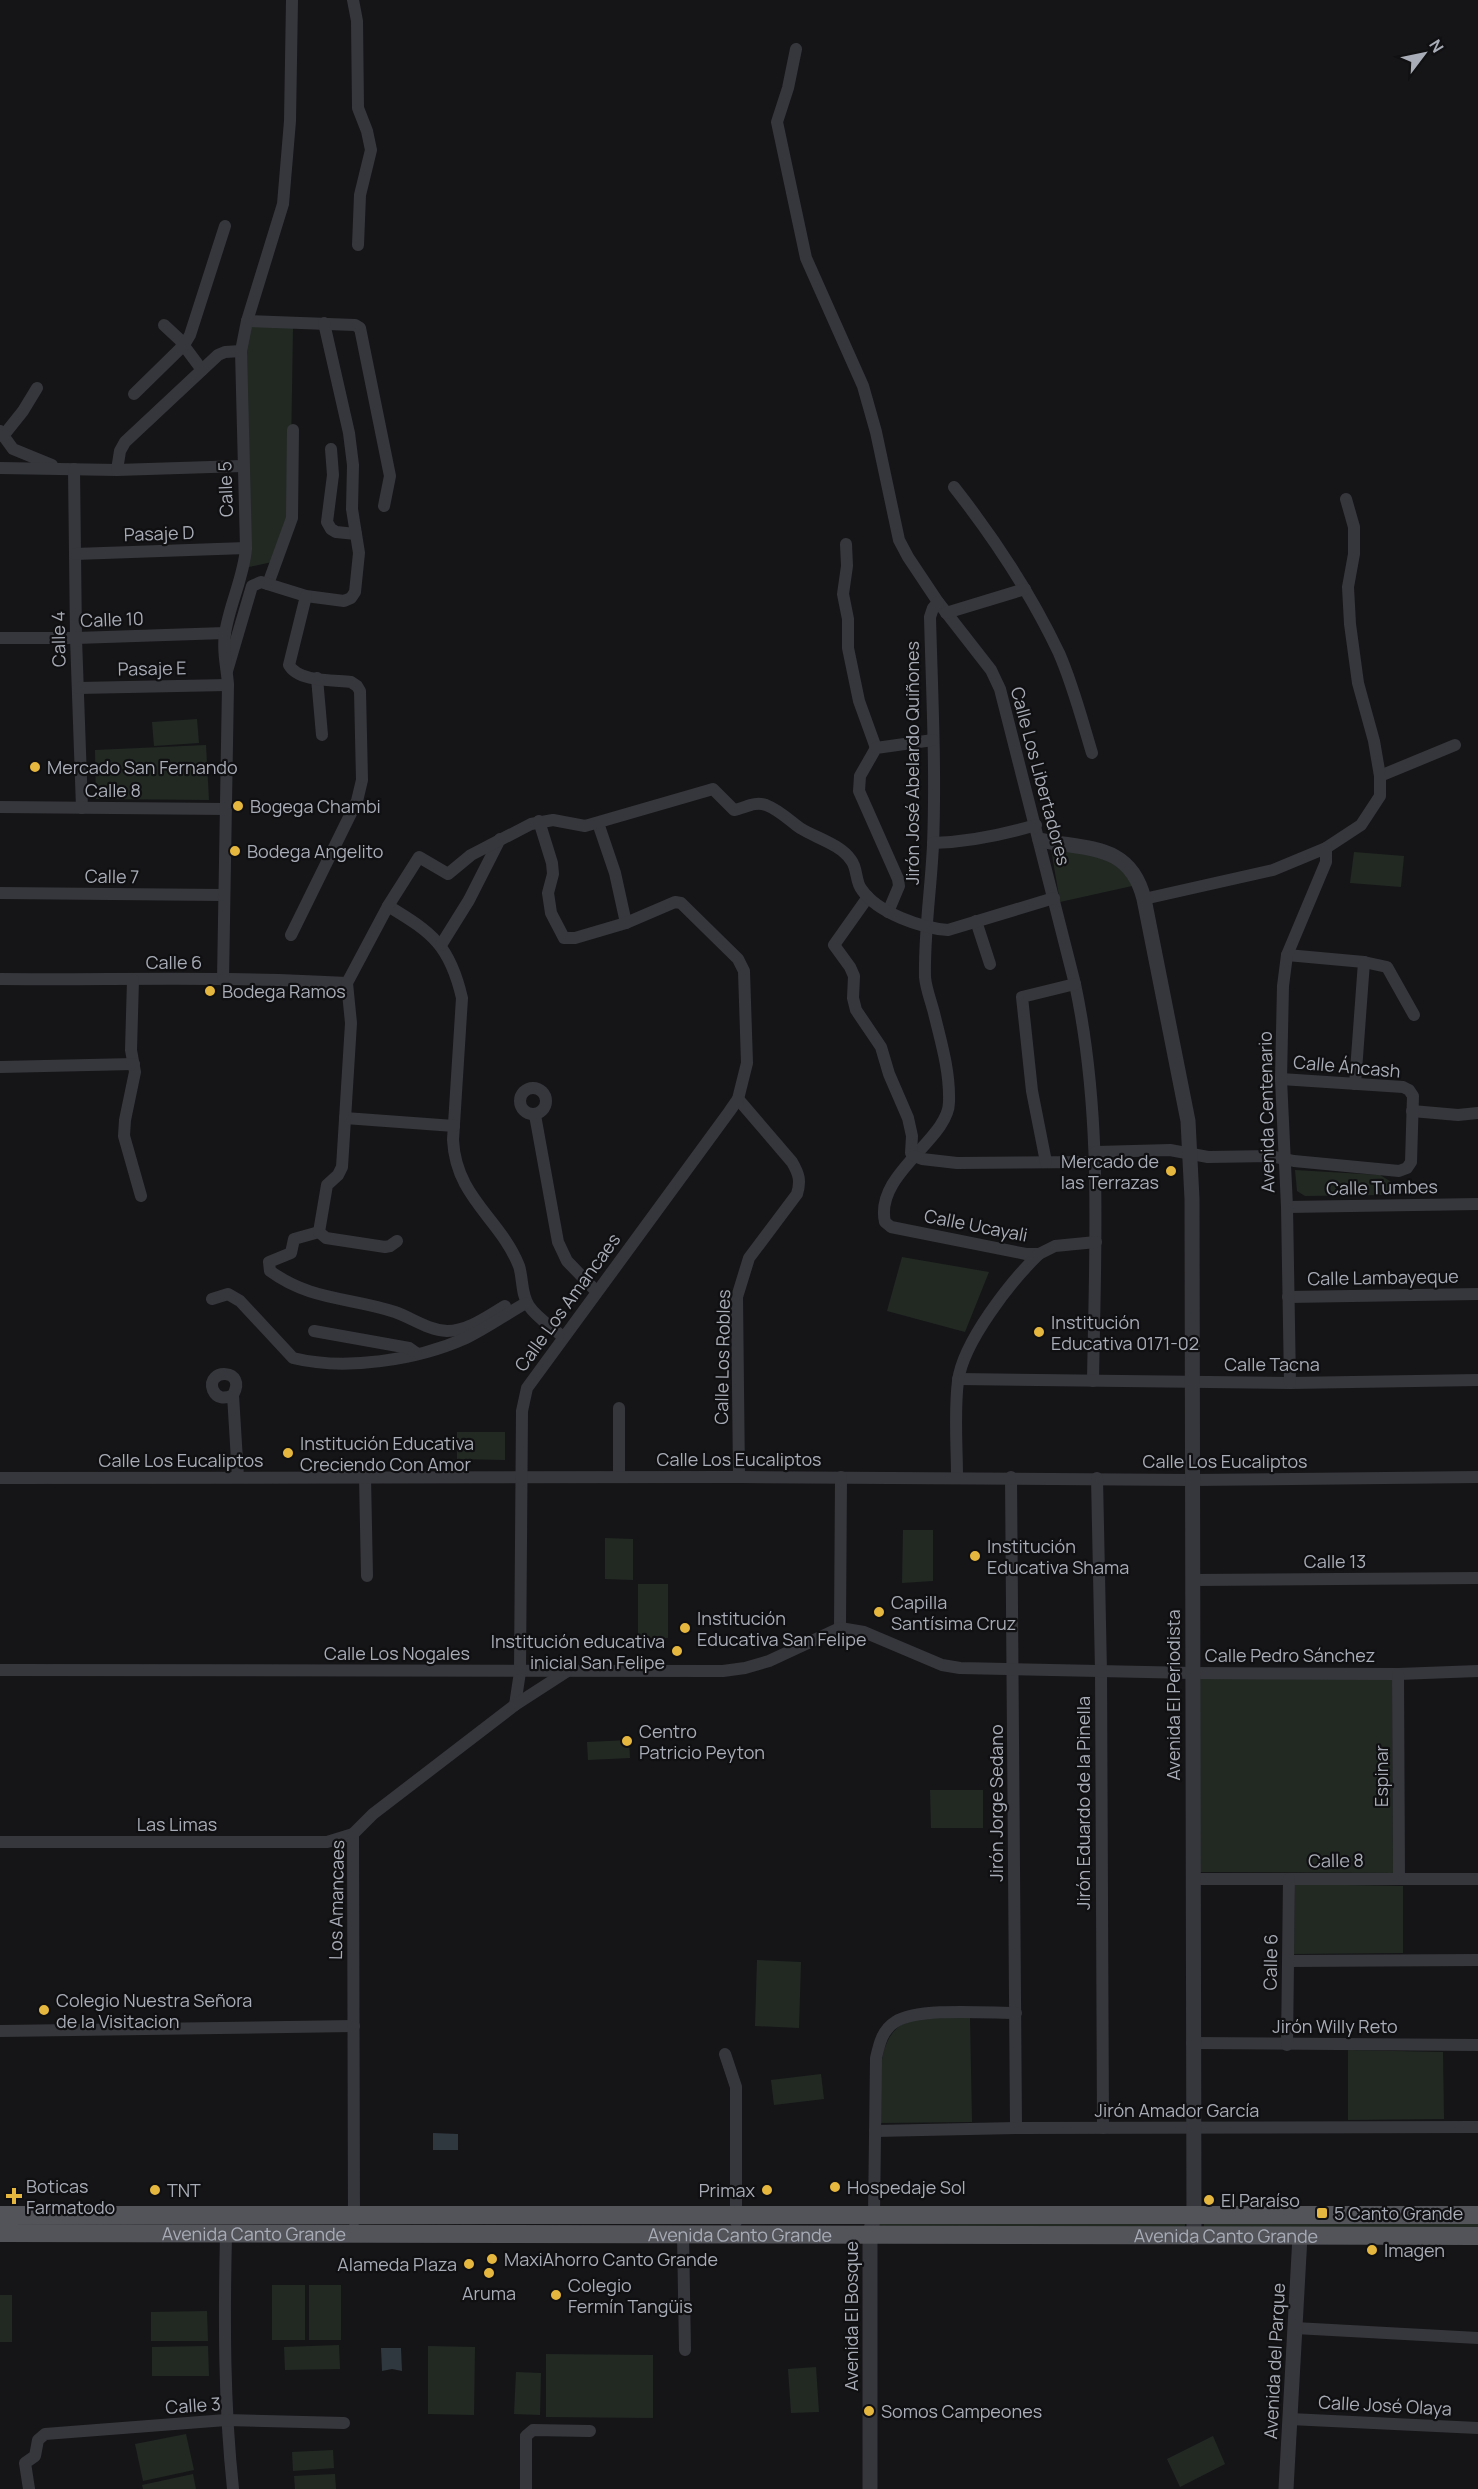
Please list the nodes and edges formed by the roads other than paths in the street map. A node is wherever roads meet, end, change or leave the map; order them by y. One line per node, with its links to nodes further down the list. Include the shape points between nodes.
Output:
1 (292, 0): 6 (street, Calle 5, via 290,121 283,204)
2 (353, 0): 5 (street, via 357,21 358,108 371,150 360,195)
3 (796, 49): 31 (street, Calle Los Libertadores, via 777,122 806,258 863,386 899,540)
4 (225, 226): 9 (street)
5 (358, 245)
6 (247, 321): 7 (street); 10 (street, Calle 5)
7 (324, 323): 23 (street, via 360,328 390,476); 24 (street, via 349,433)
8 (164, 325): 9 (street)
9 (184, 345): 11 (street); 13 (street)
10 (240, 351): 11 (street, via 225,352); 17 (street, Calle 5)
11 (202, 370): 20 (street, via 125,442)
12 (37, 388): 15 (street, via 23,411)
13 (134, 394)
14 (293, 430): 28 (street, via 292,518)
15 (2, 433): 19 (street, via 17,451)
16 (331, 449): 24 (street, via 333,475 327,522 336,532)
17 (242, 466): 20 (street); 26 (street, Calle 5)
18 (0, 468): 19 (street)
19 (67, 469): 20 (street); 27 (street, Calle 4)
20 (117, 470)
21 (954, 487): 29 (street)
22 (1346, 499): 45 (street, via 1354,527 1348,587 1350,624 1358,683)
23 (384, 506)
24 (356, 534): 30 (street, via 359,553 351,598 344,601)
25 (846, 544): 43 (street, via 843,594 848,648 859,700)
26 (246, 548): 27 (street, Pasaje D); 33 (street, Calle 5)
27 (75, 554): 35 (street, Calle 4)
28 (268, 584): 30 (street); 36 (street, via 252,586)
29 (1025, 590): 32 (street); 44 (street, via 1059,654)
30 (306, 596): 37 (street, via 289,665 298,673)
31 (938, 602): 32 (street, Calle Los Libertadores); 41 (street, Jirón José Abelardo Quiñones, via 930,617)
32 (946, 613): 51 (street, Calle Los Libertadores, via 991,670 1000,689)
33 (225, 633): 35 (street, Calle 10); 36 (street, Calle 5)
34 (0, 638): 35 (street, Calle 10)
35 (76, 638): 39 (street, Calle 4)
36 (227, 671): 38 (street, Calle 5)
37 (317, 678): 40 (street); 65 (street, via 351,682 360,692 362,780 357,801)
38 (228, 685): 39 (street, Pasaje E); 48 (street, Calle 5)
39 (78, 688): 47 (street, Calle 4)
40 (322, 735)
41 (933, 740): 43 (street); 53 (street, Jirón José Abelardo Quiñones)
42 (1455, 745): 45 (street)
43 (876, 748): 61 (street, via 858,784 898,879)
44 (1092, 753)
45 (1380, 776): 54 (street, via 1380,796 1361,825)
46 (0, 807): 47 (street, Calle 8)
47 (82, 808): 48 (street, Calle 8)
48 (226, 809): 56 (street, Calle 5)
49 (539, 821): 50 (street, via 585,826); 52 (street); 63 (street, via 552,863 549,903 564,938)
50 (598, 823): 57 (street, via 713,789 734,810 765,805 844,853 851,859 859,885); 63 (street)
51 (1038, 833): 53 (street); 58 (street, Calle Los Libertadores); 59 (street, Avenida El Periodista, via 1120,858 1137,876)
52 (500, 839): 60 (street, via 448,874 419,857); 66 (street)
53 (933, 843): 64 (street, Jirón José Abelardo Quiñones)
54 (1326, 848): 59 (street, via 1273,870); 67 (street, Avenida Centenario, via 1326,862)
55 (0, 893): 56 (street, Calle 7)
56 (224, 895): 72 (street, Calle 5)
57 (868, 897): 61 (street); 87 (street, via 834,945 854,976 856,1010 881,1047 908,1118)
58 (1054, 898): 62 (street); 74 (street, Calle Los Libertadores)
59 (1144, 899): 86 (street, Avenida El Periodista, via 1188,1121)
60 (388, 906): 66 (street, via 420,925); 73 (street)
61 (888, 912): 64 (street)
62 (976, 921): 64 (street, via 948,930); 69 (street)
63 (626, 923): 80 (street, Calle Los Amancaes, via 681,903 738,958 746,988 747,1064)
64 (927, 926): 87 (street, Jirón José Abelardo Quiñones, via 925,980 948,1075 950,1105)
65 (291, 935)
66 (441, 945): 85 (street, via 457,975 462,998)
67 (1287, 955): 68 (street); 78 (street, Avenida Centenario)
68 (1364, 962): 75 (street, via 1389,969); 79 (street)
69 (990, 964)
70 (0, 979): 71 (street, Calle 6)
71 (133, 980): 72 (street, Calle 6); 76 (street)
72 (223, 980): 73 (street, Calle 6)
73 (347, 983): 84 (street, via 351,1023)
74 (1075, 984): 88 (street, Calle Los Libertadores, via 1084,1027); 90 (street, via 1022,998 1032,1090)
75 (1414, 1015)
76 (134, 1065): 77 (street); 91 (street, via 124,1136)
77 (0, 1067)
78 (1281, 1079): 79 (street, Calle Áncash); 89 (street, Avenida Centenario)
79 (1354, 1084): 81 (street, Calle Áncash, via 1403,1087 1413,1096)
80 (738, 1099): 99 (street, Calle Los Amancaes); 118 (street, Calle Los Robles, via 792,1162 800,1184 797,1194 749,1258 737,1297)
81 (1412, 1111): 82 (street); 89 (street, via 1412,1162 1407,1168 1399,1171)
82 (1478, 1113)
83 (535, 1115): 99 (street, via 558,1242 567,1261)
84 (345, 1118): 85 (street); 95 (street, via 342,1167 327,1185)
85 (453, 1126): 103 (street, via 454,1159 461,1178 519,1266)
86 (1191, 1154): 88 (street, via 1170,1150); 89 (street); 110 (street, Avenida El Periodista)
87 (914, 1156): 90 (street, via 957,1163); 94 (street, Jirón José Abelardo Quiñones, via 888,1191)
88 (1095, 1157): 90 (street); 97 (street, Calle Los Libertadores)
89 (1284, 1159): 93 (street, Avenida Centenario)
90 (1046, 1162)
91 (141, 1196)
92 (1478, 1204): 93 (street, Calle Tumbes)
93 (1287, 1207): 101 (street, Avenida Centenario)
94 (885, 1222): 98 (street, Calle Ucayali, via 891,1227)
95 (319, 1232): 96 (street, via 326,1238 385,1247); 103 (street, via 294,1239 291,1253 269,1262 270,1272 311,1293 394,1312 447,1331 461,1329)
96 (397, 1240)
97 (1096, 1242): 98 (street, Calle Ucayali, via 1055,1246); 109 (street, Calle Los Libertadores)
98 (1039, 1254): 107 (street, via 984,1322)
99 (596, 1291): 105 (street, Calle Los Amancaes)
100 (1478, 1294): 101 (street, Calle Lambayeque)
101 (1288, 1297): 111 (street, Avenida Centenario)
102 (212, 1299): 106 (street, via 228,1294 240,1301 293,1358 362,1364)
103 (525, 1299): 105 (street); 106 (street, via 467,1337)
104 (314, 1331): 106 (street, via 409,1348)
105 (564, 1337): 116 (street, Calle Los Amancaes, via 533,1378 524,1399)
106 (416, 1353)
107 (958, 1379): 109 (street, Calle Tacna); 120 (street)
108 (1478, 1380): 111 (street, Calle Tacna)
109 (1093, 1381): 110 (street, Calle Tacna)
110 (1192, 1382): 111 (street, Calle Tacna); 125 (street, Avenida El Periodista)
111 (1290, 1383)
112 (233, 1395): 114 (street)
113 (619, 1408): 117 (street)
114 (238, 1477): 115 (street, Calle Los Eucaliptos); 123 (street, Calle Los Eucaliptos)
115 (365, 1477): 116 (street, Calle Los Eucaliptos); 126 (street)
116 (521, 1477): 117 (street, Calle Los Eucaliptos); 135 (street, Calle Los Amancaes)
117 (619, 1477): 118 (street, Calle Los Eucaliptos)
118 (739, 1477): 119 (street, Calle Los Eucaliptos)
119 (841, 1477): 120 (street, Calle Los Eucaliptos); 129 (street)
120 (957, 1477): 121 (street, Calle Los Eucaliptos)
121 (1011, 1477): 124 (street, Calle Los Eucaliptos); 130 (street, Jirón Jorge Sedano)
122 (1478, 1477): 125 (street, Calle Los Eucaliptos)
123 (0, 1478)
124 (1097, 1478): 125 (street, Calle Los Eucaliptos); 133 (street, Jirón Eduardo de la Pinella)
125 (1192, 1480): 128 (street, Avenida El Periodista)
126 (367, 1576)
127 (1478, 1578): 128 (street, Calle 13)
128 (1192, 1580): 136 (street, Avenida El Periodista)
129 (840, 1628): 130 (street, via 864,1632 942,1665); 132 (street, Calle Los Nogales, via 746,1668)
130 (1014, 1669): 133 (street); 147 (street, Jirón Jorge Sedano)
131 (0, 1670): 135 (street, Calle Los Nogales)
132 (567, 1671): 135 (street, Calle Los Nogales); 138 (street, Los Amancaes)
133 (1101, 1671): 136 (street, Calle Pedro Sánchez); 156 (street, Jirón Eduardo de la Pinella)
134 (1478, 1671): 137 (street, Calle Pedro Sánchez)
135 (520, 1672): 138 (street, Calle Los Amancaes)
136 (1193, 1673): 137 (street, Calle Pedro Sánchez); 142 (street, Avenida El Periodista)
137 (1398, 1674): 141 (street, Espinar)
138 (515, 1705): 139 (street, Los Amancaes, via 373,1814)
139 (353, 1834): 140 (street, Las Limas, via 327,1842); 148 (street, Los Amancaes)
140 (0, 1842)
141 (1399, 1878): 143 (street, Calle 8); 144 (street, Calle 8)
142 (1194, 1879): 143 (street, Calle 8); 150 (street, Avenida El Periodista)
143 (1289, 1879): 146 (street, Calle 6)
144 (1478, 1879)
145 (1478, 1960): 146 (street)
146 (1288, 1961): 151 (street, Calle 6)
147 (1016, 2013): 155 (street, Jirón Jorge Sedano); 158 (street, via 959,2012 913,2016 894,2022 881,2038 876,2058)
148 (354, 2026): 149 (street); 159 (street, Los Amancaes)
149 (0, 2031)
150 (1192, 2043): 151 (street, Jirón Willy Reto); 157 (street, Avenida El Periodista)
151 (1287, 2045): 152 (street, Jirón Willy Reto)
152 (1478, 2045)
153 (725, 2054): 164 (street, via 736,2087)
154 (1478, 2127): 157 (street, Jirón Amador García)
155 (1016, 2128): 156 (street, Jirón Amador García); 158 (street, Jirón Amador García)
156 (1103, 2128): 157 (street, Jirón Amador García)
157 (1193, 2128): 162 (street, Avenida El Periodista)
158 (875, 2131): 161 (street)
159 (353, 2214): 160 (main road, Avenida Canto Grande); 164 (main road, Avenida Canto Grande); 166 (street, Los Amancaes)
160 (0, 2215)
161 (874, 2215): 162 (main road, Avenida Canto Grande); 164 (main road, Avenida Canto Grande); 170 (street, Avenida El Bosque)
162 (1194, 2215): 163 (main road, Avenida Canto Grande); 173 (street, Avenida El Periodista)
163 (1478, 2215)
164 (736, 2216): 169 (street)
165 (0, 2233): 167 (main road, Avenida Canto Grande)
166 (354, 2234): 167 (main road, Avenida Canto Grande); 168 (main road, Avenida Canto Grande)
167 (226, 2235): 178 (street)
168 (683, 2235): 169 (main road, Avenida Canto Grande); 176 (street)
169 (735, 2235): 170 (main road, Avenida Canto Grande)
170 (870, 2235): 173 (main road, Avenida Canto Grande); 185 (street, Avenida El Bosque)
171 (1300, 2236): 172 (main road, Avenida Canto Grande); 173 (main road, Avenida Canto Grande); 174 (street, Avenida del Parque)
172 (1478, 2236)
173 (1194, 2237)
174 (1295, 2328): 175 (street); 177 (street, Avenida del Parque)
175 (1478, 2338)
176 (685, 2350)
177 (1290, 2419): 180 (street, Calle José Olaya); 186 (street, Avenida del Parque)
178 (226, 2420): 179 (street, Calle 3); 182 (street, Calle 3, via 45,2434 38,2440 35,2456 25,2463); 183 (street)
179 (344, 2423)
180 (1478, 2428)
181 (590, 2431): 184 (street, via 528,2432)
182 (29, 2489)
183 (232, 2489)
184 (526, 2489)
185 (870, 2489)
186 (1286, 2489)

